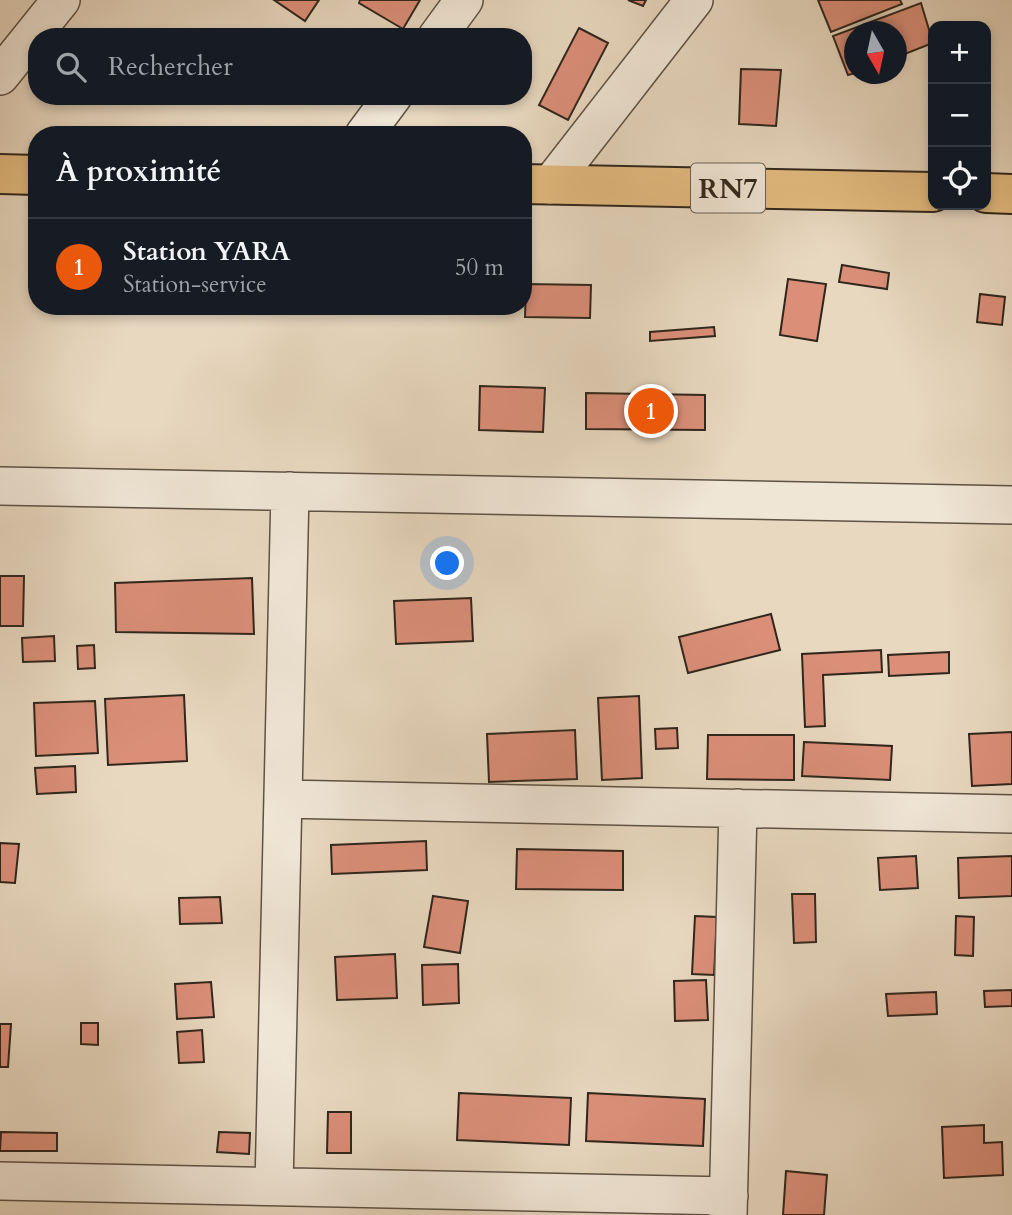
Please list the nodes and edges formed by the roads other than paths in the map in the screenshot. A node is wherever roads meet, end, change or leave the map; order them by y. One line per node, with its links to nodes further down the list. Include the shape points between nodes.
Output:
1 (61, 0): 4 (street)
2 (464, 0): 5 (street)
3 (694, 0): 12 (street)
4 (39, 28)
5 (444, 28)
6 (28, 41): 7 (street)
7 (0, 76)
8 (386, 105): 9 (street)
9 (371, 126)
10 (0, 174): 11 (highway)
11 (28, 175)
12 (537, 185): 13 (highway, RN7)
13 (928, 192)
14 (991, 194): 15 (highway)
15 (1012, 194)
16 (0, 486): 17 (street)
17 (290, 491): 18 (street); 19 (street)
18 (1012, 505)
19 (283, 799): 20 (street); 23 (street)
20 (738, 808): 21 (street); 24 (street)
21 (1012, 814)
22 (0, 1181): 23 (street)
23 (274, 1186): 24 (street)
24 (728, 1205)

